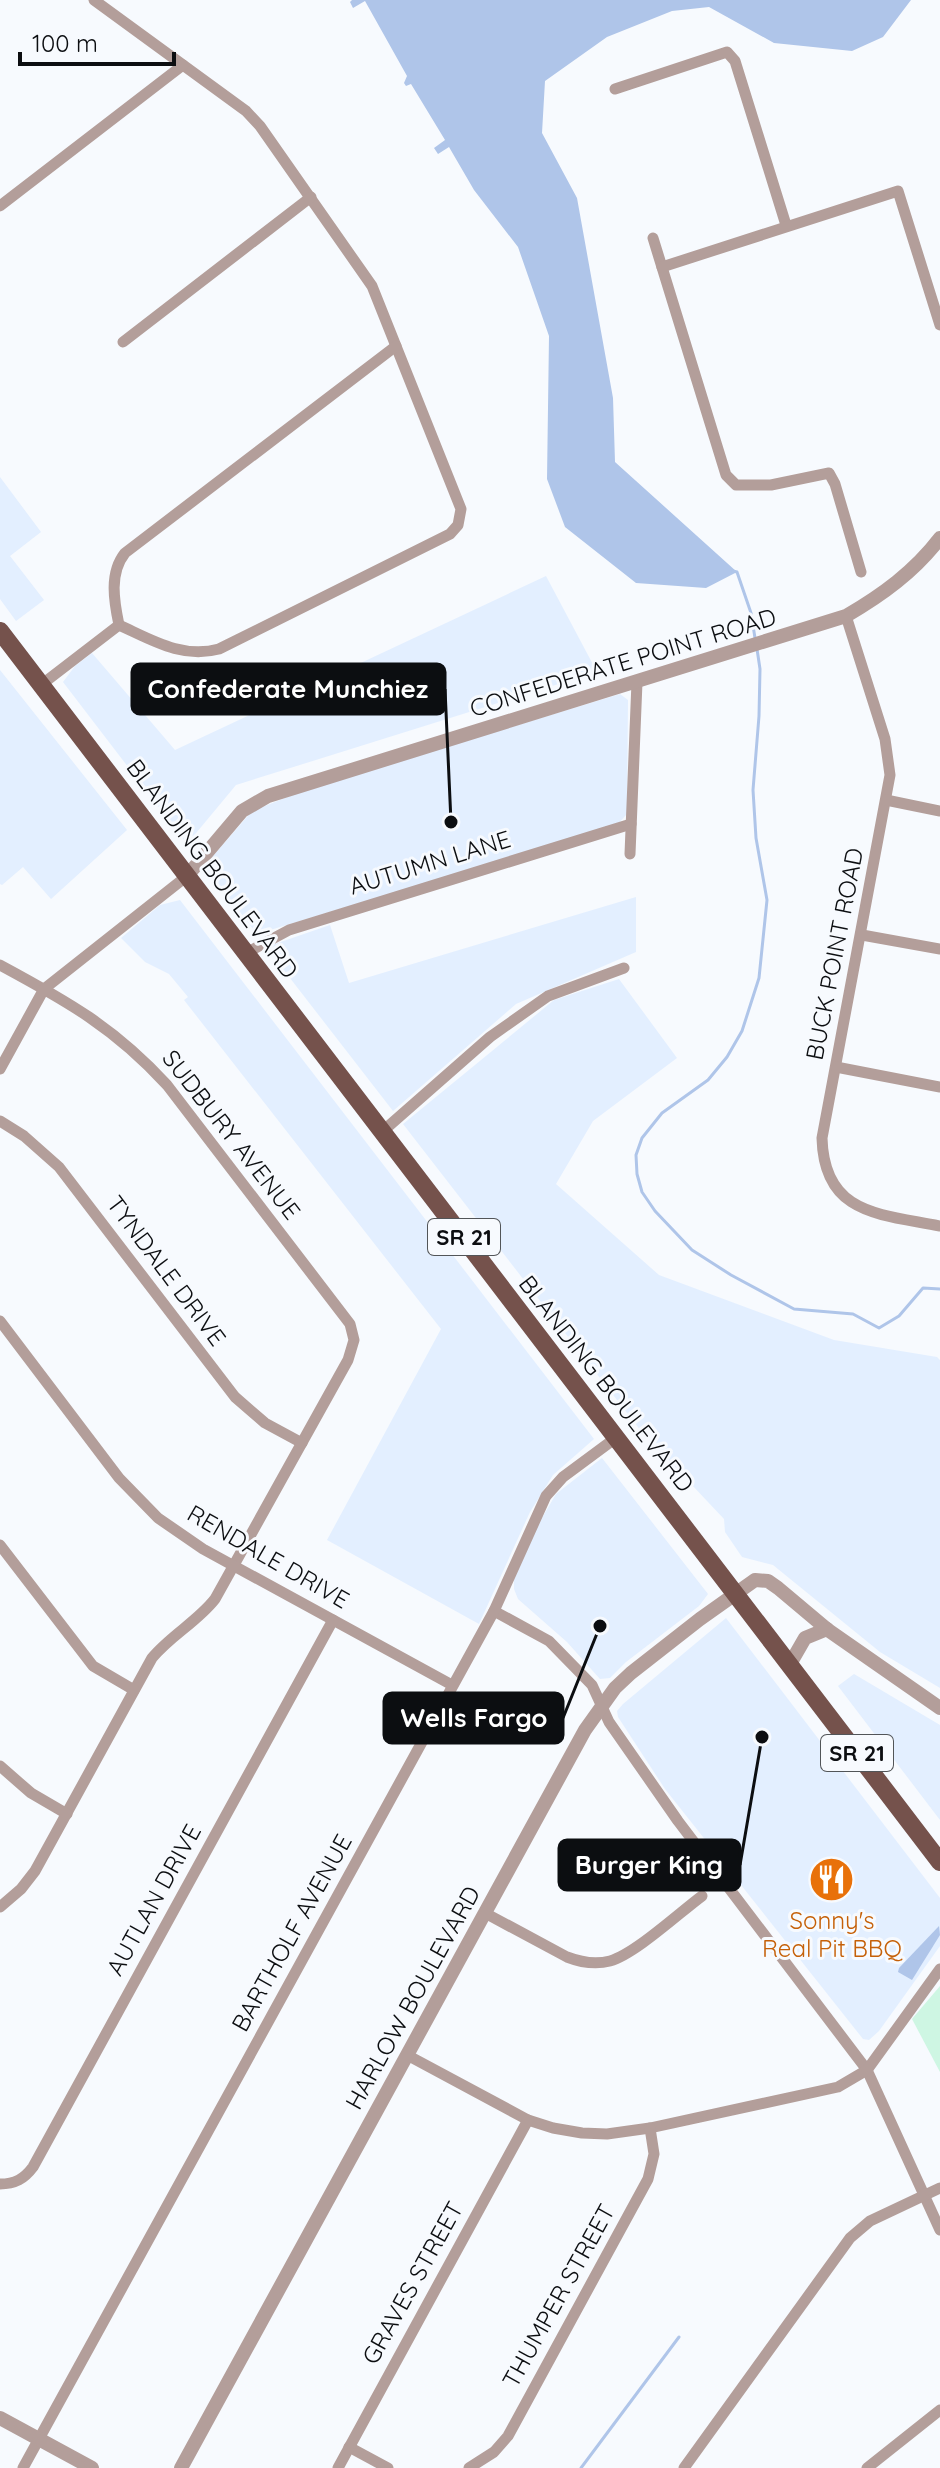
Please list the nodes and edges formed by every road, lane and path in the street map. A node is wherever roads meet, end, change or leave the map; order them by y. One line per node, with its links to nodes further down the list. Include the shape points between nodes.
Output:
1 (94, 0): 2 (street)
2 (183, 65): 4 (street, via 246,111); 5 (street)
3 (615, 89): 6 (street, via 727,52 735,61)
4 (311, 197): 10 (street); 11 (street, via 372,286)
5 (0, 206)
6 (786, 225): 8 (street); 9 (street, via 898,191)
7 (653, 238): 8 (street)
8 (662, 267): 13 (street, via 726,475 736,485 771,485 829,473)
9 (940, 325)
10 (123, 342)
11 (396, 346): 15 (street, via 125,553 114,579); 15 (street, via 461,509 450,534 206,653 177,651)
12 (939, 542): 14 (street, CONFEDERATE POINT ROAD, via 891,588)
13 (861, 572)
14 (846, 616): 17 (street, CONFEDERATE POINT ROAD); 19 (street, BUCK POINT ROAD, via 889,756)
15 (119, 625): 18 (street)
16 (0, 631): 18 (main road, BLANDING BOULEVARD / SR 21)
17 (637, 682): 21 (street); 23 (street, CONFEDERATE POINT ROAD, via 268,796 242,811)
18 (41, 685): 23 (main road, BLANDING BOULEVARD / SR 21)
19 (886, 800): 20 (street); 24 (street, BUCK POINT ROAD)
20 (940, 811)
21 (631, 824): 22 (street); 26 (street, AUTUMN LANE, via 289,930)
22 (630, 854)
23 (187, 876): 26 (main road, BLANDING BOULEVARD / SR 21); 29 (street)
24 (862, 935): 25 (street); 30 (street, BUCK POINT ROAD)
25 (940, 949)
26 (246, 953): 34 (main road, BLANDING BOULEVARD / SR 21)
27 (0, 965): 29 (street, SUDBURY AVENUE)
28 (624, 968): 34 (street, via 548,996 490,1037)
29 (44, 989): 31 (street); 38 (street, SUDBURY AVENUE, via 109,1029 146,1062 350,1324 354,1340 348,1360)
30 (836, 1067): 32 (street); 35 (street, BUCK POINT ROAD, via 822,1138 833,1186 871,1213)
31 (0, 1069)
32 (940, 1087)
33 (0, 1121): 38 (street, TYNDALE DRIVE, via 59,1167 242,1404)
34 (383, 1131): 37 (main road, BLANDING BOULEVARD / SR 21)
35 (940, 1226)
36 (0, 1321): 40 (street, RENDALE DRIVE, via 136,1497 180,1535)
37 (617, 1437): 41 (main road, BLANDING BOULEVARD / SR 21); 42 (street, BARTHOLF AVENUE, via 546,1496)
38 (302, 1443): 40 (street)
39 (0, 1545): 47 (street, via 93,1666)
40 (234, 1567): 43 (street, RENDALE DRIVE); 47 (street, via 205,1612 152,1658)
41 (736, 1593): 44 (street, via 755,1580 768,1581); 45 (main road, BLANDING BOULEVARD / SR 21); 48 (street, HARLOW BOULEVARD, via 631,1673)
42 (494, 1611): 46 (street, BARTHOLF AVENUE); 48 (street, via 562,1652 592,1685)
43 (333, 1620): 46 (street, RENDALE DRIVE); 61 (street, AUTLAN DRIVE, via 33,2167 23,2179)
44 (827, 1629): 45 (street, via 805,1638); 49 (street)
45 (790, 1664): 52 (main road, BLANDING BOULEVARD / SR 21)
46 (452, 1685): 67 (street, BARTHOLF AVENUE)
47 (134, 1690): 51 (street)
48 (602, 1706): 55 (street, HARLOW BOULEVARD); 58 (street, via 678,1821)
49 (940, 1708)
50 (0, 1766): 51 (street)
51 (67, 1814): 54 (street, via 35,1871)
52 (940, 1862)
53 (702, 1896): 55 (street, via 622,1957 596,1963 567,1957)
54 (0, 1907)
55 (485, 1913): 57 (street, HARLOW BOULEVARD)
56 (940, 1969): 58 (street)
57 (407, 2055): 59 (street); 71 (street, HARLOW BOULEVARD)
58 (867, 2070): 60 (street, via 838,2087); 63 (street)
59 (528, 2120): 60 (street, via 582,2133); 68 (street, GRAVES STREET)
60 (650, 2128): 74 (street, THUMPER STREET, via 654,2154 648,2179 508,2436)
61 (0, 2184)
62 (940, 2188): 63 (street)
63 (924, 2196): 64 (street); 75 (street, via 870,2221 850,2238)
64 (940, 2230)
65 (940, 2410): 76 (street)
66 (0, 2418): 67 (street)
67 (39, 2439): 69 (street, BARTHOLF AVENUE); 70 (street)
68 (349, 2447): 72 (street, GRAVES STREET); 73 (street)
69 (23, 2468)
70 (92, 2468)
71 (181, 2468)
72 (338, 2468)
73 (388, 2468)
74 (469, 2468)
75 (684, 2468)
76 (867, 2468)

